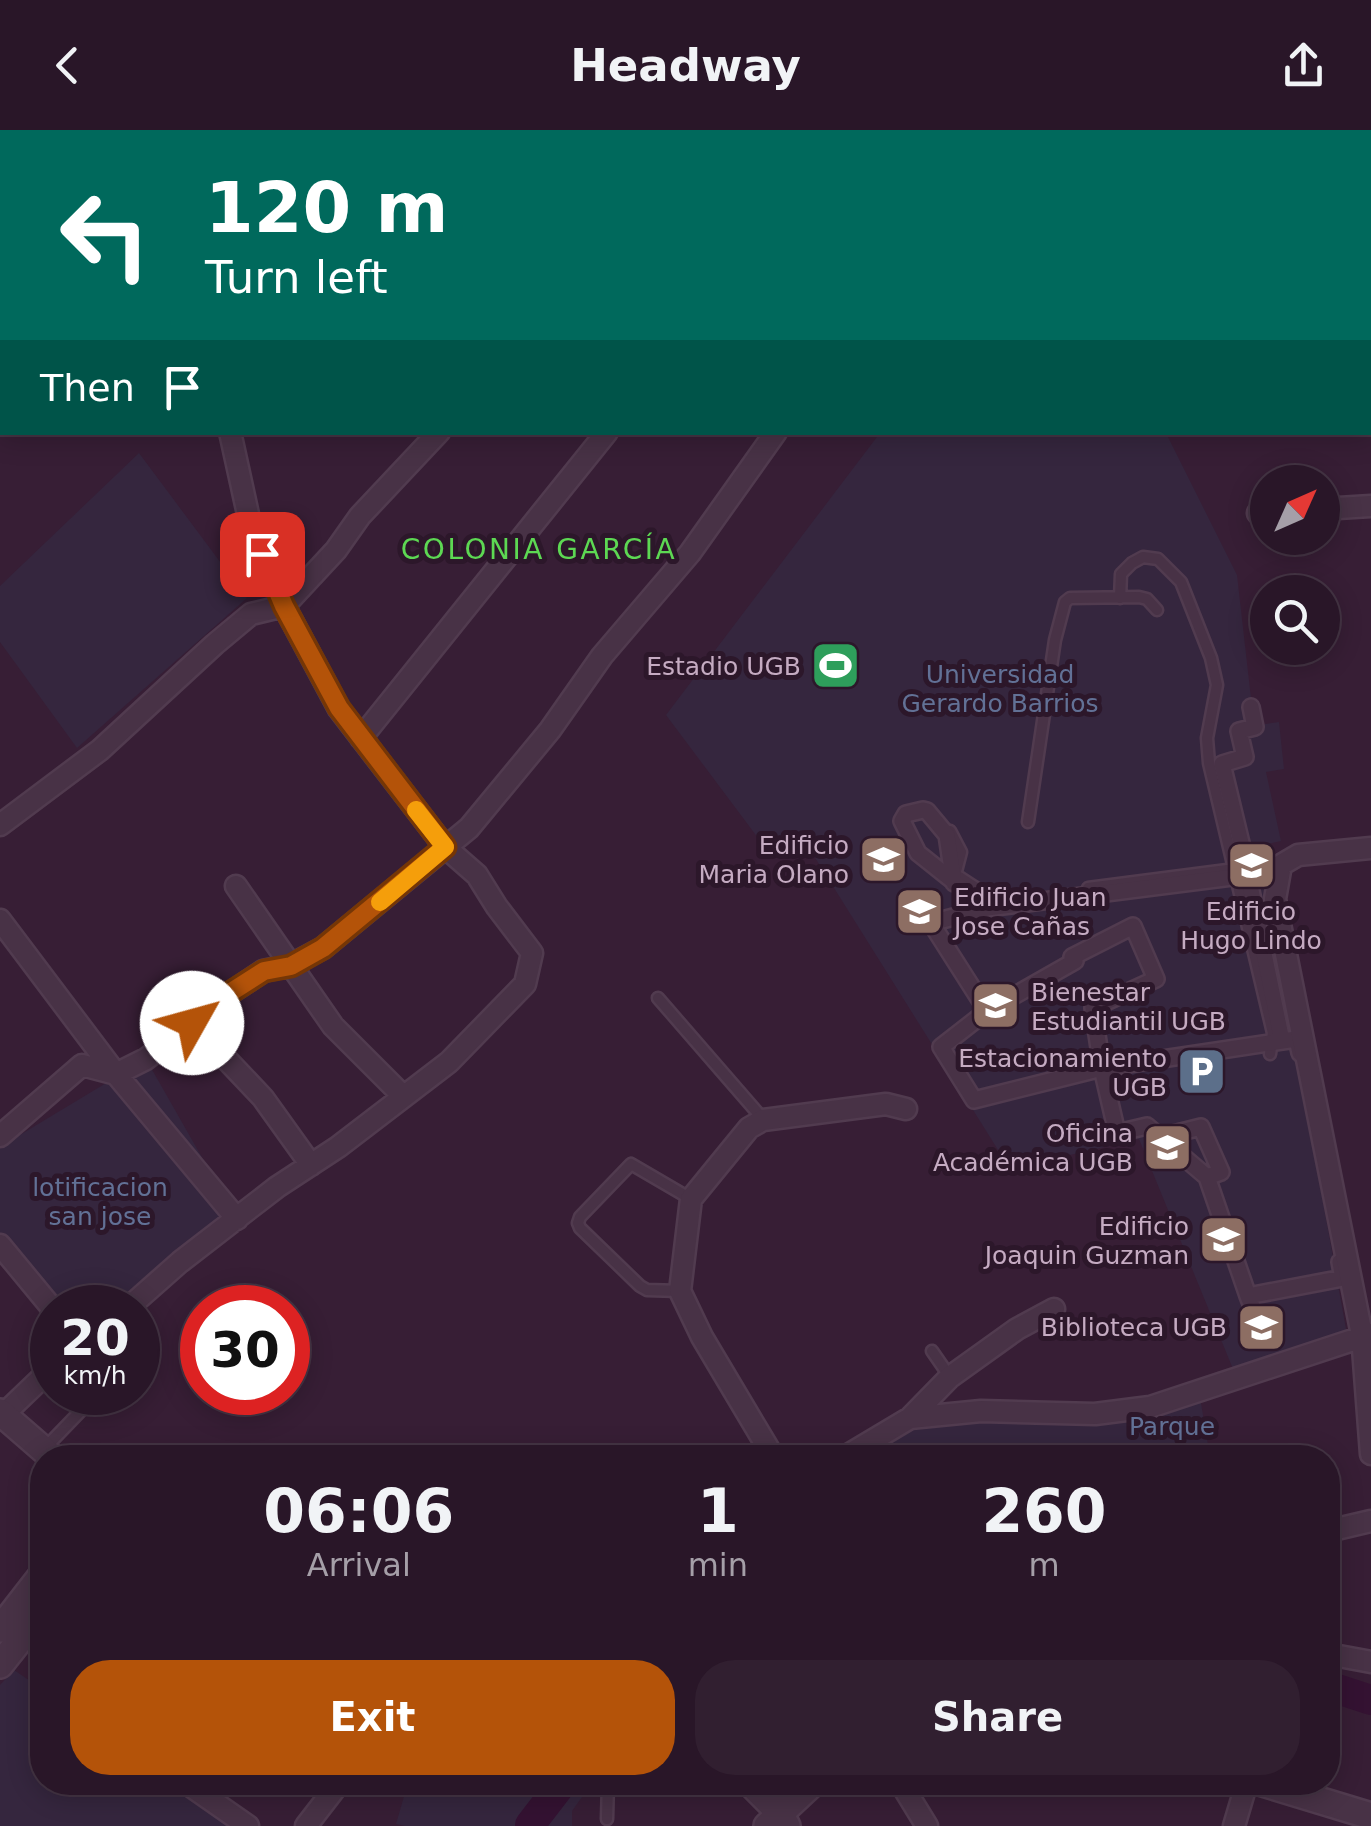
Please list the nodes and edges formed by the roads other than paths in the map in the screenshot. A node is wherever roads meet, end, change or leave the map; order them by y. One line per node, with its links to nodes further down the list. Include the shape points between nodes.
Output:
1 (231, 435): 8 (street, via 250,528)
2 (437, 435): 8 (street)
3 (606, 435): 11 (street)
4 (774, 435): 14 (street, via 690,554 602,656 550,730 469,828)
5 (1371, 506): 6 (street)
6 (1340, 508)
7 (1120, 598): 9 (lane, via 1147,599); 12 (lane, via 1070,598 1062,608); 16 (lane, via 1121,574 1143,556 1158,559 1181,582 1217,685 1208,755)
8 (284, 606): 11 (street); 13 (street, via 251,614 100,750)
9 (1156, 610)
10 (1252, 707): 16 (street, via 1255,727 1240,731 1245,757 1222,764)
11 (362, 738): 14 (street)
12 (1028, 822)
13 (0, 825)
14 (445, 847): 21 (street, via 323,948); 28 (street, via 477,876 532,952 526,984 449,1062)
15 (1371, 848): 25 (street, via 1298,855 1281,865 1275,899)
16 (1240, 873): 17 (lane, via 1111,884 1018,901 1002,901); 19 (street); 25 (street)
17 (954, 877): 17 (street, via 918,854 905,819 927,811 947,835); 19 (street)
18 (236, 886): 21 (street)
19 (987, 908): 23 (street, via 931,923)
20 (0, 920): 27 (street)
21 (291, 966): 24 (street, via 264,971); 28 (street, via 333,1026)
22 (658, 998): 30 (lane)
23 (987, 1012): 26 (street, via 940,1047 974,1100); 26 (street, via 1075,961 1072,956 1133,926 1156,978 1094,1008)
24 (192, 1023): 27 (street); 33 (street, via 263,1098)
25 (1279, 1038): 26 (street); 41 (street, via 1298,1039 1343,1278); 44 (street)
26 (1102, 1068): 32 (street, via 1117,1133 1147,1126)
27 (116, 1074): 31 (street, via 82,1065); 36 (street)
28 (404, 1096): 33 (street)
29 (906, 1109): 30 (street, via 886,1104)
30 (764, 1120): 35 (street, via 749,1128)
31 (0, 1136)
32 (1161, 1137): 34 (street); 34 (street, via 1202,1127 1221,1172)
33 (310, 1165): 36 (street)
34 (1207, 1176): 41 (street)
35 (691, 1199): 40 (street); 40 (lane, via 632,1164 578,1223 640,1286)
36 (238, 1220): 39 (street)
37 (0, 1245): 38 (street)
38 (33, 1285)
39 (154, 1285)
40 (680, 1290): 53 (street)
41 (1248, 1296): 43 (street)
42 (1054, 1309): 46 (street)
43 (1261, 1329)
44 (1366, 1334): 50 (street, via 1150,1407); 55 (street)
45 (932, 1352): 46 (lane)
46 (950, 1376): 50 (street)
47 (30, 1388): 48 (street)
48 (2, 1414): 51 (street)
49 (80, 1415): 52 (lane)
50 (910, 1418): 54 (street)
51 (39, 1445)
52 (55, 1445)
53 (766, 1445)
54 (865, 1445)
55 (1371, 1454)
56 (1371, 1521): 57 (street)
57 (1340, 1529)
58 (30, 1590): 60 (street)
59 (30, 1627): 63 (street)
60 (0, 1629)
61 (1340, 1656): 62 (street)
62 (1371, 1662)
63 (0, 1665)
64 (204, 1795): 75 (street)
65 (330, 1795): 76 (street)
66 (608, 1795): 73 (lane)
67 (758, 1795): 74 (street)
68 (802, 1795): 74 (street)
69 (908, 1795): 77 (street)
70 (1243, 1795): 78 (street)
71 (1302, 1795): 72 (street)
72 (1371, 1816)
73 (607, 1819)
74 (778, 1822)
75 (248, 1826)
76 (306, 1826)
77 (927, 1826)
78 (1234, 1826)

